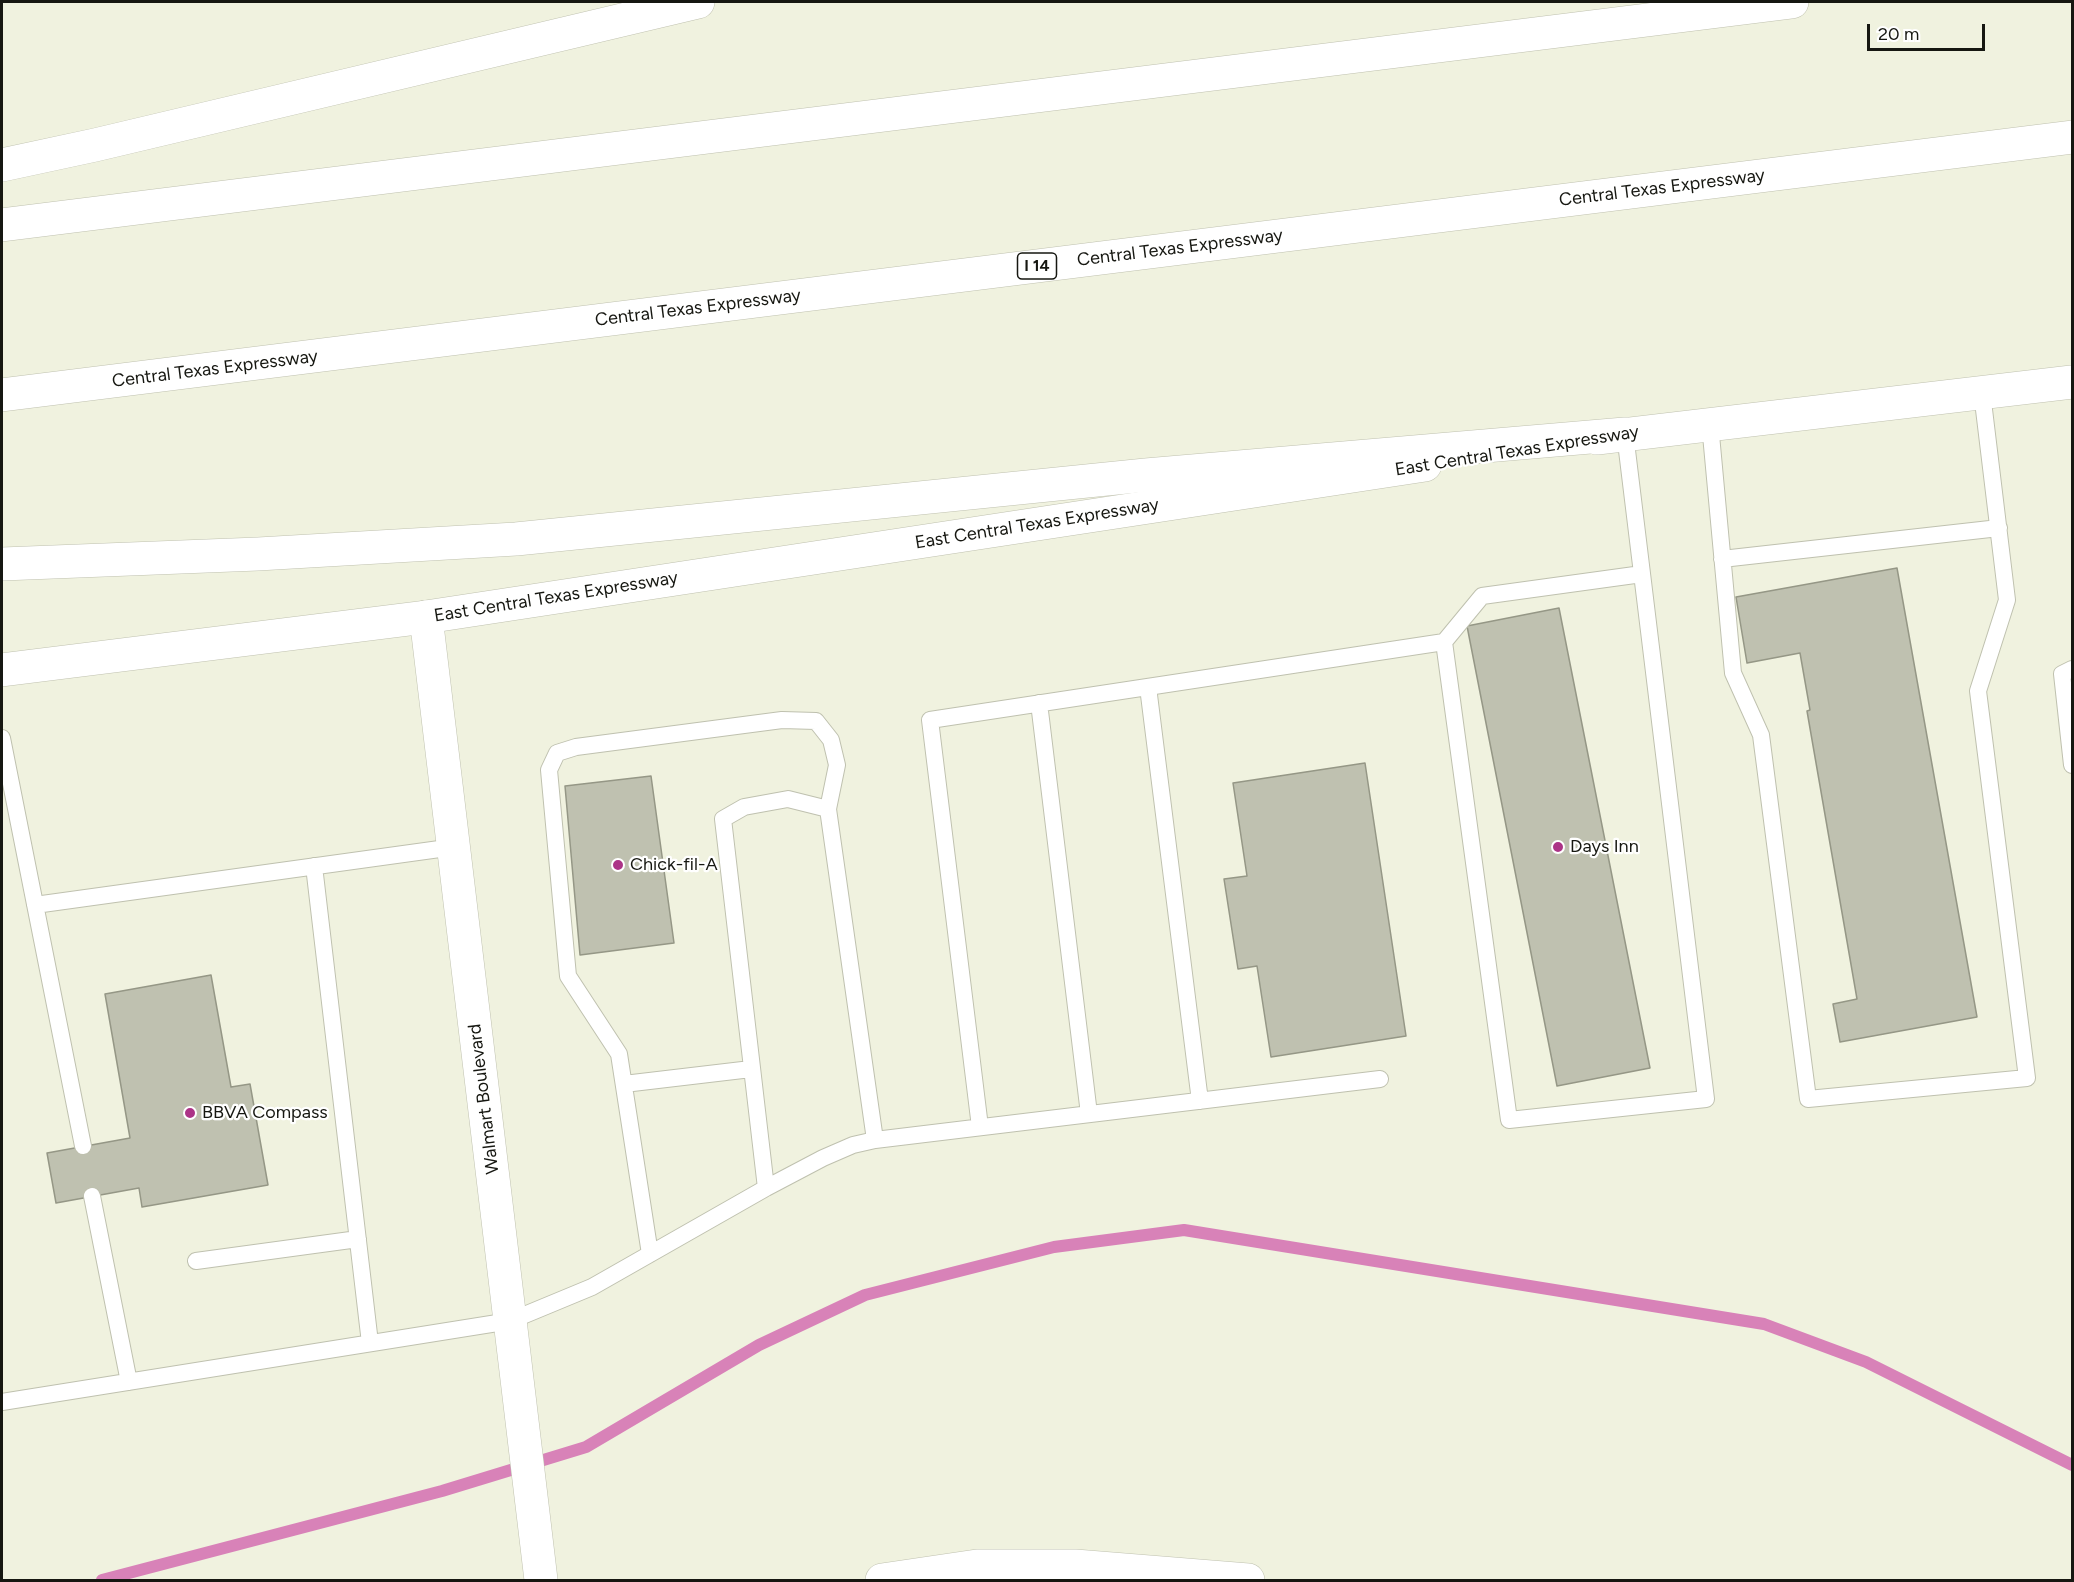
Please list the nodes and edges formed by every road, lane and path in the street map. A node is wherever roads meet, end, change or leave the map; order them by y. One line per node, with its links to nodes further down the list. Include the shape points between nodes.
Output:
1 (698, 2): 4 (main road)
2 (1792, 2): 5 (main road)
3 (2073, 137): 8 (main road, Central Texas Expressway / I 14)
4 (2, 165)
5 (2, 225)
6 (2073, 382): 7 (main road, East Central Texas Expressway)
7 (1982, 393): 9 (main road, East Central Texas Expressway); 11 (lane)
8 (2, 395)
9 (1710, 424): 10 (main road, East Central Texas Expressway); 12 (lane)
10 (1625, 434): 13 (main road, via 1146,474 516,539); 14 (lane); 15 (main road, East Central Texas Expressway)
11 (1999, 528): 12 (lane); 12 (lane, via 2007,600 1978,691 2027,1078 1808,1099 1761,735 1733,673)
12 (1722, 559)
13 (2, 564)
14 (1642, 574): 16 (lane, via 1482,596); 16 (lane, via 1706,1099 1509,1120)
15 (426, 617): 18 (main road, East Central Texas Expressway); 24 (main road, Walmart Boulevard)
16 (1444, 642): 19 (lane)
17 (2073, 669): 22 (lane, via 2062,674)
18 (2, 670)
19 (1148, 687): 20 (lane); 30 (lane)
20 (1039, 704): 31 (lane); 32 (lane, via 930,720)
21 (2, 738): 26 (lane)
22 (2073, 765)
23 (828, 809): 27 (lane, via 788,799 744,807 723,819); 29 (lane, via 837,765 831,740 816,721 782,720 576,747 557,753 549,770 568,976 619,1054); 33 (lane)
24 (454, 847): 25 (lane); 40 (main road, Walmart Boulevard)
25 (315, 866): 26 (lane); 37 (lane)
26 (35, 905): 34 (lane)
27 (751, 1069): 29 (lane); 35 (lane)
28 (1380, 1079): 30 (lane)
29 (624, 1084): 38 (lane)
30 (1200, 1101): 31 (lane)
31 (1089, 1114): 32 (lane)
32 (980, 1127): 33 (lane)
33 (875, 1140): 35 (lane, via 853,1145)
34 (83, 1146)
35 (766, 1188): 38 (lane)
36 (92, 1196): 42 (lane)
37 (358, 1239): 39 (lane); 41 (lane)
38 (650, 1254): 40 (lane, via 592,1287)
39 (196, 1261)
40 (510, 1321): 41 (lane); 44 (main road, Walmart Boulevard)
41 (370, 1343): 42 (lane)
42 (129, 1382): 43 (lane)
43 (2, 1402)
44 (541, 1579)
45 (882, 1581): 46 (main road, via 977,1566 1075,1566)
46 (1248, 1581)

